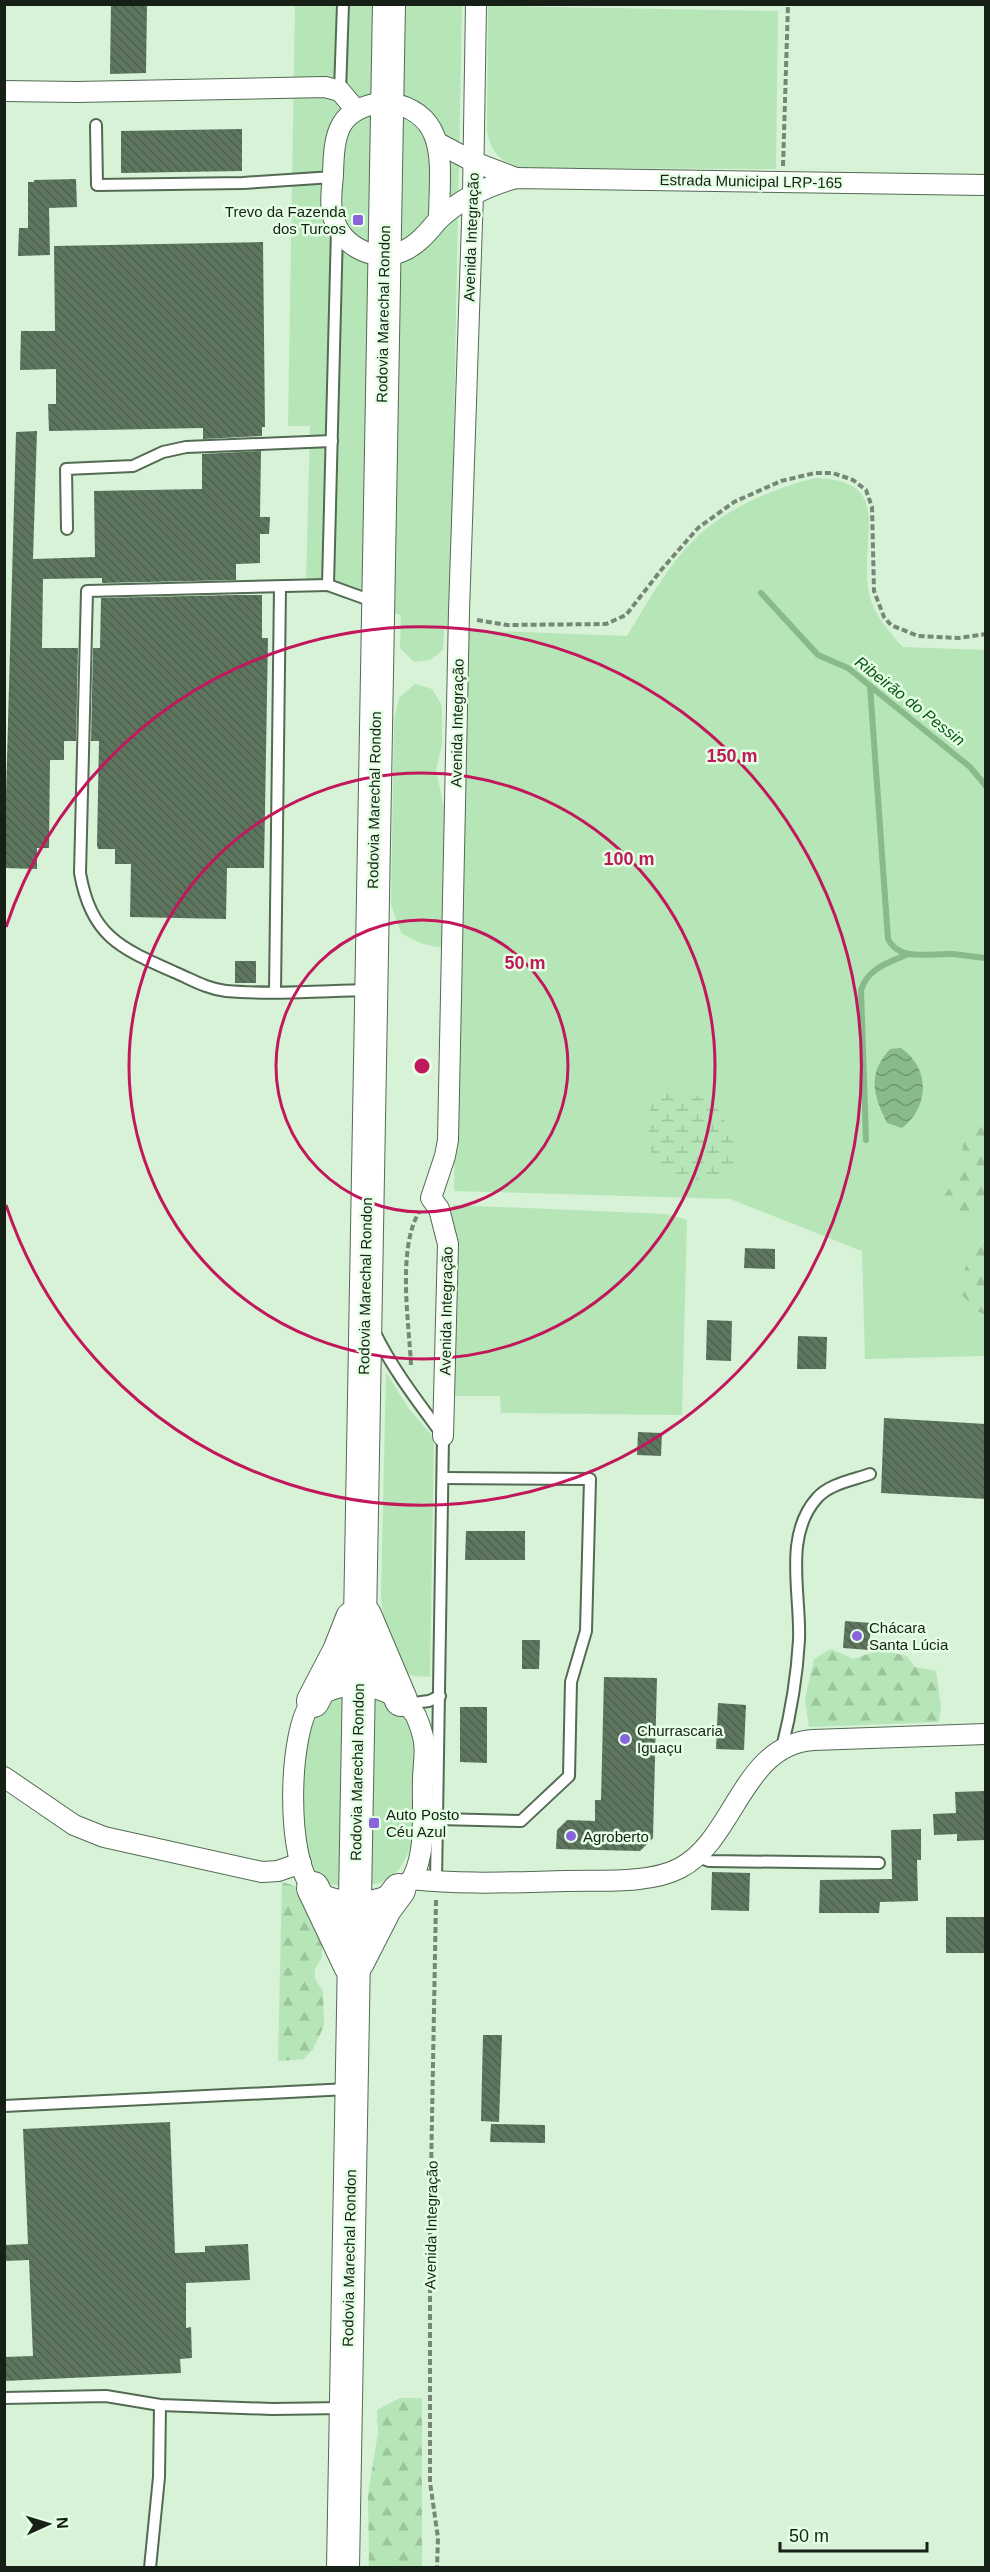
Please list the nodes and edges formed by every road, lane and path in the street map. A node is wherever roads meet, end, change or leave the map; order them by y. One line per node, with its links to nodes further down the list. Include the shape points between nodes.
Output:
1 (343, 4): 6 (lane)
2 (389, 4): 7 (main road, Rodovia Marechal Rondon)
3 (476, 4): 11 (street, Avenida Integração)
4 (788, 4): 14 (path)
5 (4, 91): 6 (street, via 293,86)
6 (340, 91): 8 (street)
7 (387, 102): 8 (street); 10 (street, via 405,105 419,114); 19 (main road, Rodovia Marechal Rondon)
8 (356, 110): 12 (street, via 341,124 333,141)
9 (96, 125): 12 (lane, via 98,185)
10 (438, 143): 11 (street, Estrada Municipal LRP-165); 17 (street)
11 (474, 162): 13 (street, Estrada Municipal LRP-165); 16 (street, Avenida Integração)
12 (333, 177): 18 (street, via 332,212)
13 (516, 178): 14 (street, Estrada Municipal LRP-165); 16 (street, Estrada Municipal LRP-165)
14 (783, 181): 15 (street, Estrada Municipal LRP-165)
15 (986, 185)
16 (473, 193): 17 (street, Estrada Municipal LRP-165); 25 (street, Avenida Integração)
17 (439, 219): 19 (street, Estrada Municipal LRP-165, via 402,252)
18 (337, 225): 19 (street, via 344,238 365,254); 20 (lane)
19 (384, 256): 24 (main road, Rodovia Marechal Rondon)
20 (332, 441): 21 (lane, via 186,447 163,452 133,466 66,469); 22 (lane)
21 (67, 529)
22 (328, 585): 23 (lane); 24 (lane)
23 (280, 587): 28 (lane); 28 (lane, via 87,591 80,873 84,898 100,927 126,950 207,987)
24 (378, 603): 27 (main road, Rodovia Marechal Rondon)
25 (459, 611): 26 (path, via 478,620 507,625 616,621 627,615 698,528 734,502 781,481 833,473 866,490 872,507 874,591 891,625 918,636 959,638); 29 (street, Avenida Integração, via 448,1140)
26 (986, 634)
27 (371, 990): 28 (lane); 30 (main road, Rodovia Marechal Rondon)
28 (275, 992)
29 (431, 1198): 31 (path, via 410,1233 407,1276); 32 (street, Avenida Integração, via 439,1209 448,1244)
30 (365, 1305): 31 (lane, via 384,1351); 35 (main road, Rodovia Marechal Rondon)
31 (413, 1395): 32 (lane)
32 (444, 1436): 34 (lane)
33 (870, 1474): 41 (lane, via 831,1487 818,1497 806,1513 798,1535 799,1637 790,1718)
34 (443, 1478): 37 (lane); 43 (lane, via 590,1479 586,1631 571,1682 569,1776 521,1821)
35 (360, 1597): 36 (main road, Rodovia Marechal Rondon); 38 (main road, via 339,1652); 39 (main road, via 369,1629)
36 (358, 1685): 38 (street, via 342,1686); 39 (street, via 382,1690); 49 (main road, Rodovia Marechal Rondon)
37 (440, 1696): 39 (lane, via 429,1701); 43 (lane)
38 (313, 1701): 46 (street, via 303,1715 296,1749 294,1830)
39 (404, 1702): 48 (street, via 416,1716 424,1743 421,1843)
40 (986, 1734): 41 (street, via 800,1741)
41 (782, 1748): 44 (street, via 751,1780)
42 (4, 1777): 46 (street, via 74,1825 104,1837 262,1872)
43 (437, 1819): 47 (lane)
44 (698, 1857): 45 (lane, via 710,1861); 47 (street, via 664,1874 630,1879)
45 (879, 1863)
46 (307, 1875): 49 (street, via 340,1900); 50 (main road)
47 (436, 1882): 48 (street); 58 (path, Avenida Integração, via 430,2482 438,2538)
48 (405, 1885): 49 (street, via 370,1901); 50 (main road, via 385,1909)
49 (355, 1902): 50 (main road, Rodovia Marechal Rondon)
50 (353, 1974): 51 (main road, Rodovia Marechal Rondon)
51 (351, 2089): 52 (lane); 55 (main road, Rodovia Marechal Rondon)
52 (4, 2106)
53 (4, 2398): 54 (lane, via 106,2396)
54 (160, 2405): 55 (lane); 56 (lane, via 159,2477)
55 (346, 2408): 57 (main road, Rodovia Marechal Rondon)
56 (150, 2568)
57 (343, 2568)
58 (437, 2568)

